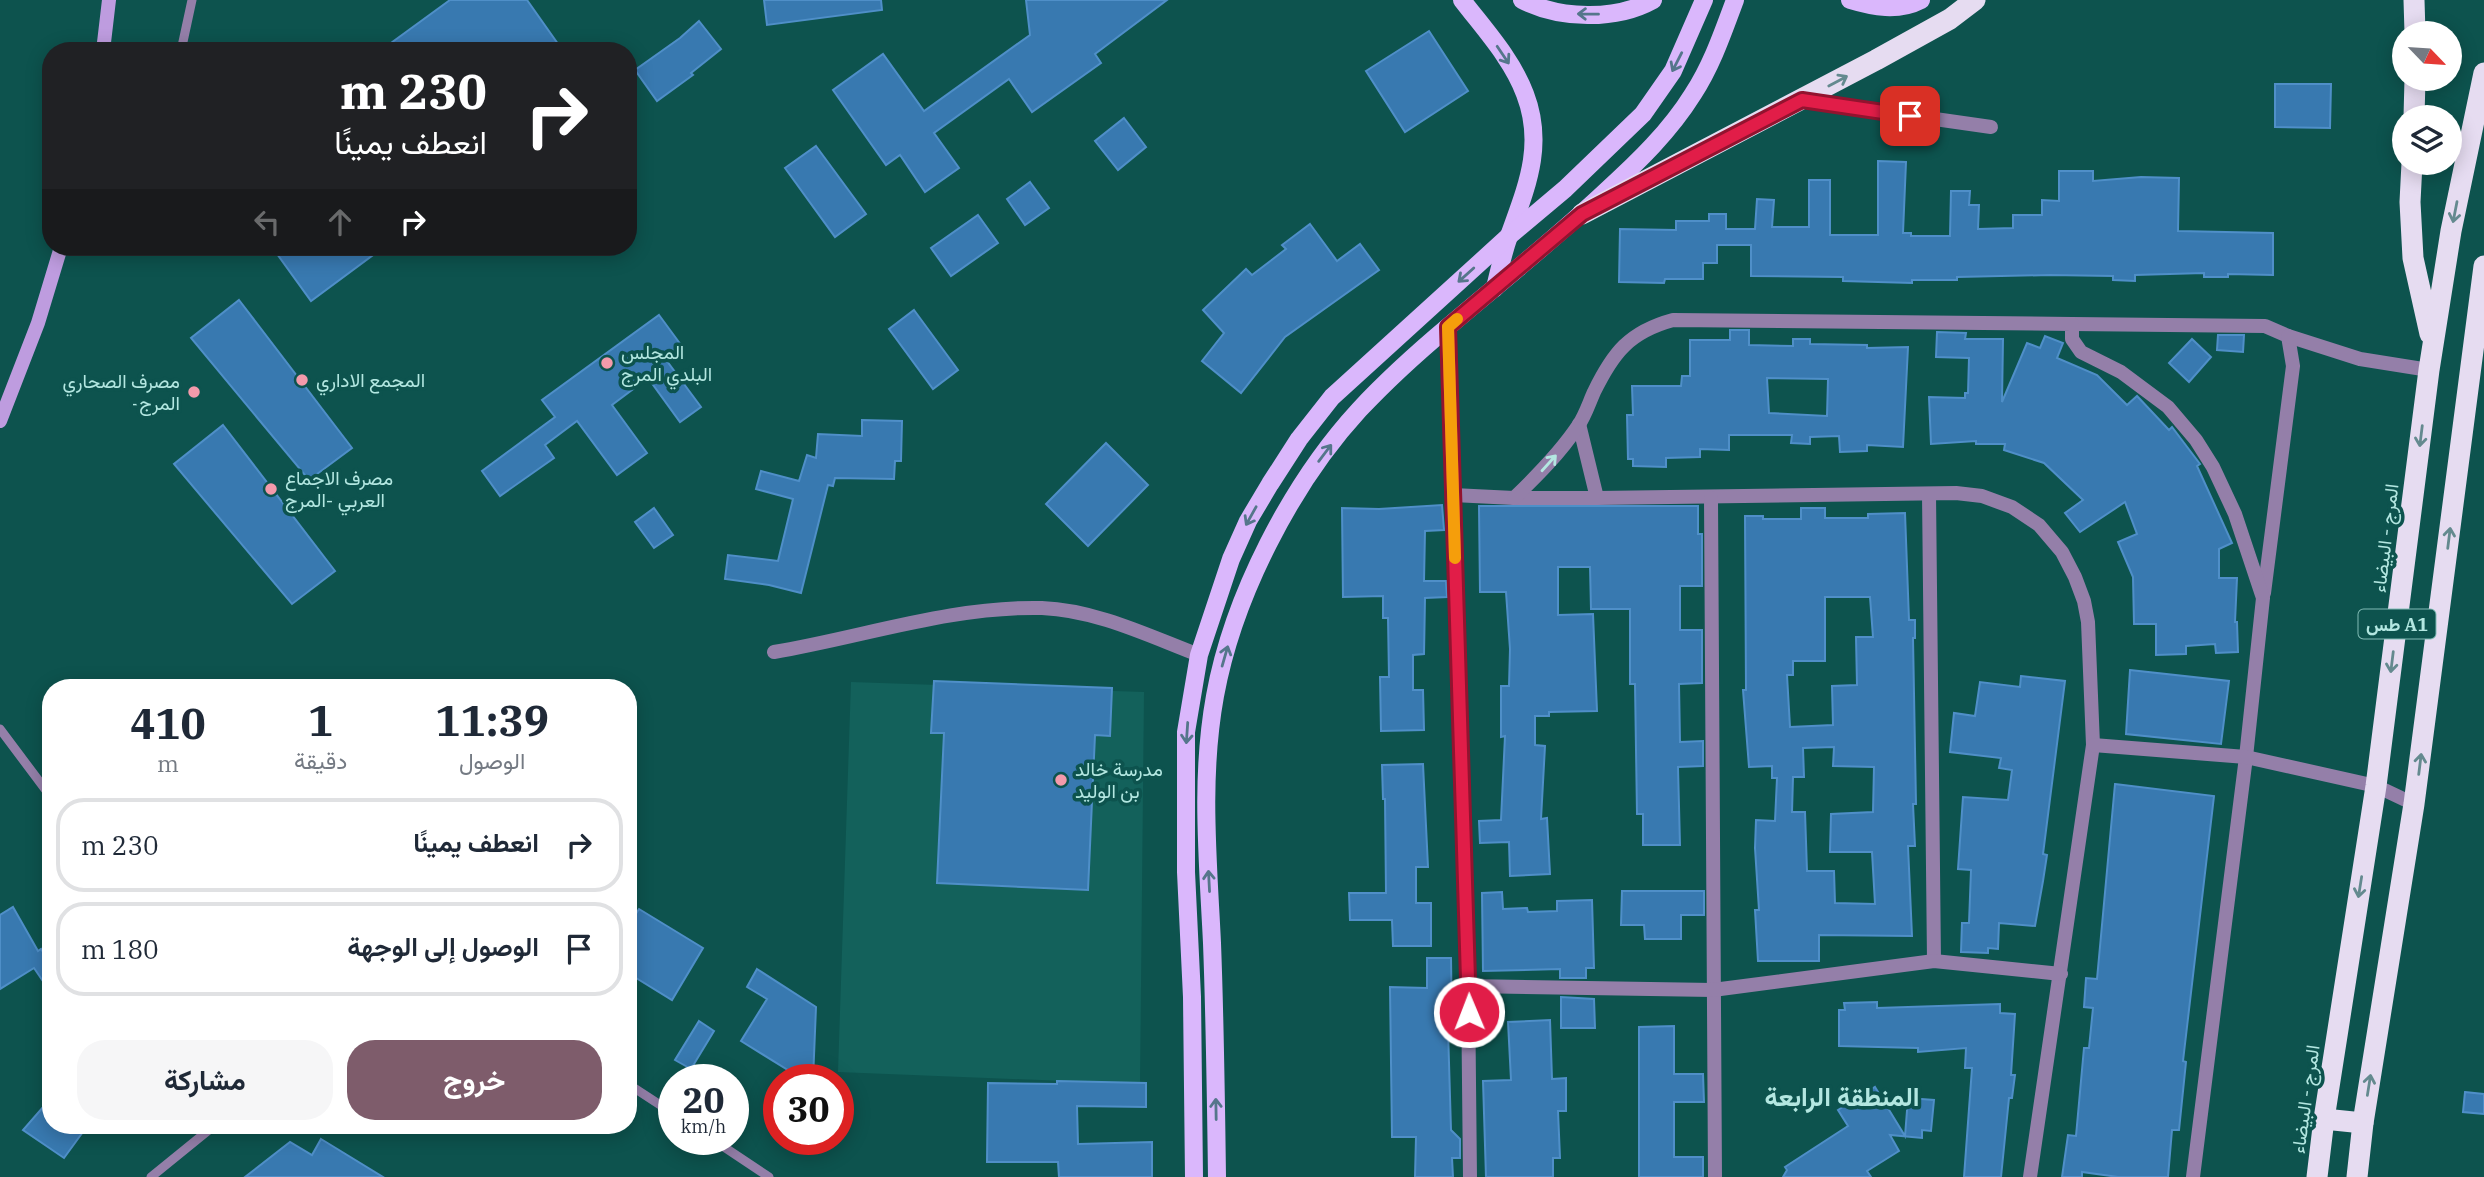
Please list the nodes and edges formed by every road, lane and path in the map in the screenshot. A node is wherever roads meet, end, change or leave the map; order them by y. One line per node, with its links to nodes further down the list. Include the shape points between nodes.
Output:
1 (109, 0): 13 (street)
2 (191, 0): 14 (lane)
3 (1462, 0): 20 (main road, one-way to 20, via 1514,71 1531,116 1530,180)
4 (1522, 0): 5 (main road, one-way to 4, via 1608,14 1570,14)
5 (1653, 0)
6 (1704, 0): 20 (main road, one-way to 20, via 1673,71 1643,114 1565,190)
7 (1735, 0): 19 (main road, via 1715,54 1681,112)
8 (1850, 0): 9 (main road, via 1880,8)
9 (1921, 0)
10 (1975, 0): 16 (highway, one-way to 10, via 1950,19)
11 (2414, 0): 12 (highway)
12 (2415, 21)
13 (104, 42)
14 (183, 42)
15 (2484, 73): 27 (highway, المرج - البيضاء / طس A1, one-way to 27)
16 (1802, 100): 17 (street); 19 (highway)
17 (1991, 127)
18 (2411, 175): 27 (highway, via 2413,258)
19 (1582, 214): 23 (main road)
20 (1509, 236): 23 (main road); 38 (main road, one-way to 38, via 1332,397 1299,439 1248,521)
21 (58, 256): 29 (street)
22 (2484, 266): 44 (highway, طس A1, one-way to 22)
23 (1494, 288): 25 (main road)
24 (2072, 324): 26 (street, via 2265,326); 30 (street, via 1673,320 1631,337 1610,361); 36 (street, via 2072,340 2081,352 2121,372 2168,407 2196,440 2235,514)
25 (1448, 327): 32 (street); 58 (main road, one-way to 25, via 1205,780 1222,668 1260,561 1310,471 1358,411)
26 (2288, 336): 28 (street, via 2360,359); 36 (street, via 2293,366)
27 (2433, 346): 28 (highway, المرج - البيضاء / طس A1)
28 (2429, 370): 43 (highway, المرج - البيضاء / طس A1, one-way to 43)
29 (0, 421)
30 (1579, 424): 33 (street, one-way to 30); 34 (street)
31 (1929, 494): 35 (street); 40 (street, via 1982,496 2011,507 2039,525 2062,552 2084,601 2088,622); 45 (street)
32 (1453, 495): 33 (street); 47 (street)
33 (1514, 498): 34 (street)
34 (1597, 498): 35 (street)
35 (1711, 498): 48 (street)
36 (2263, 597): 41 (street)
37 (774, 652): 38 (street, via 930,620 1043,608 1114,622)
38 (1199, 655): 57 (main road, one-way to 57, via 1186,732 1185,773)
39 (0, 729): 42 (lane)
40 (2093, 745): 41 (street); 46 (street)
41 (2246, 757): 43 (street); 62 (street)
42 (42, 785)
43 (2376, 786): 44 (street); 51 (highway, المرج - البيضاء / طس A1, one-way to 51)
44 (2414, 804): 52 (highway, طس A1, one-way to 44)
45 (1934, 961): 46 (street); 48 (street)
46 (2061, 974): 61 (street)
47 (1468, 986): 48 (street); 59 (street)
48 (1713, 990): 60 (street)
49 (637, 1090): 50 (lane)
50 (658, 1104)
51 (2324, 1119): 52 (highway); 63 (highway, المرج - البيضاء / طس A1)
52 (2364, 1122): 64 (highway, طس A1)
53 (204, 1134): 55 (lane)
54 (736, 1155): 56 (lane)
55 (151, 1177)
56 (769, 1177)
57 (1194, 1177)
58 (1217, 1177)
59 (1470, 1177)
60 (1715, 1177)
61 (2030, 1177)
62 (2193, 1177)
63 (2317, 1177)
64 (2357, 1177)

